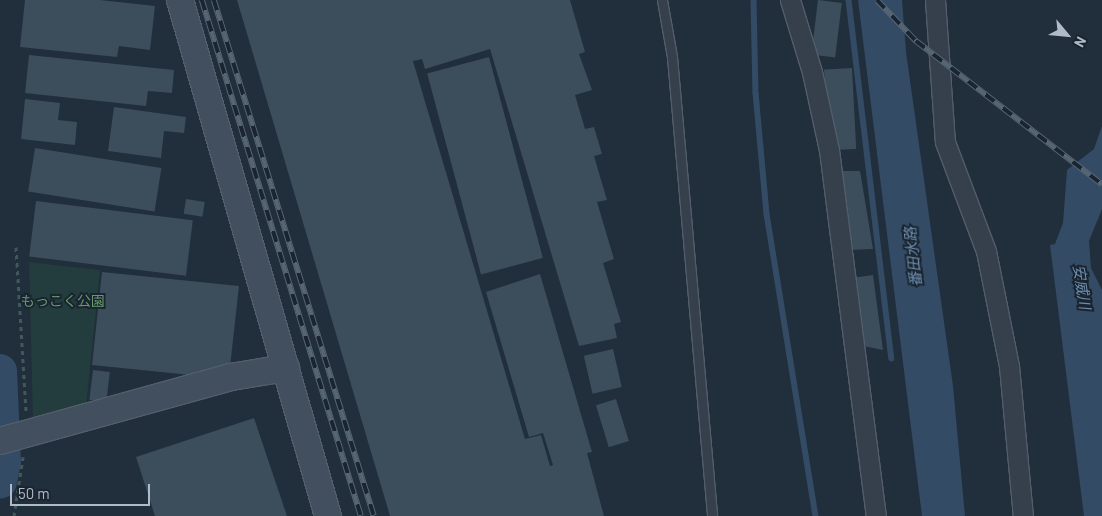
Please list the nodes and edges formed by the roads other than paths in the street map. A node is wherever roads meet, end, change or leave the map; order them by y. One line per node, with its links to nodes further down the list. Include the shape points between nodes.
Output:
1 (180, 0): 5 (street)
2 (662, 0): 8 (lane, via 672,58)
3 (790, 0): 9 (street, via 812,72 829,150)
4 (935, 0): 10 (street, via 945,142 988,261 1009,366)
5 (286, 368): 6 (street, via 231,377); 7 (street)
6 (16, 437)
7 (328, 516)
8 (712, 516)
9 (876, 516)
10 (1023, 516)

